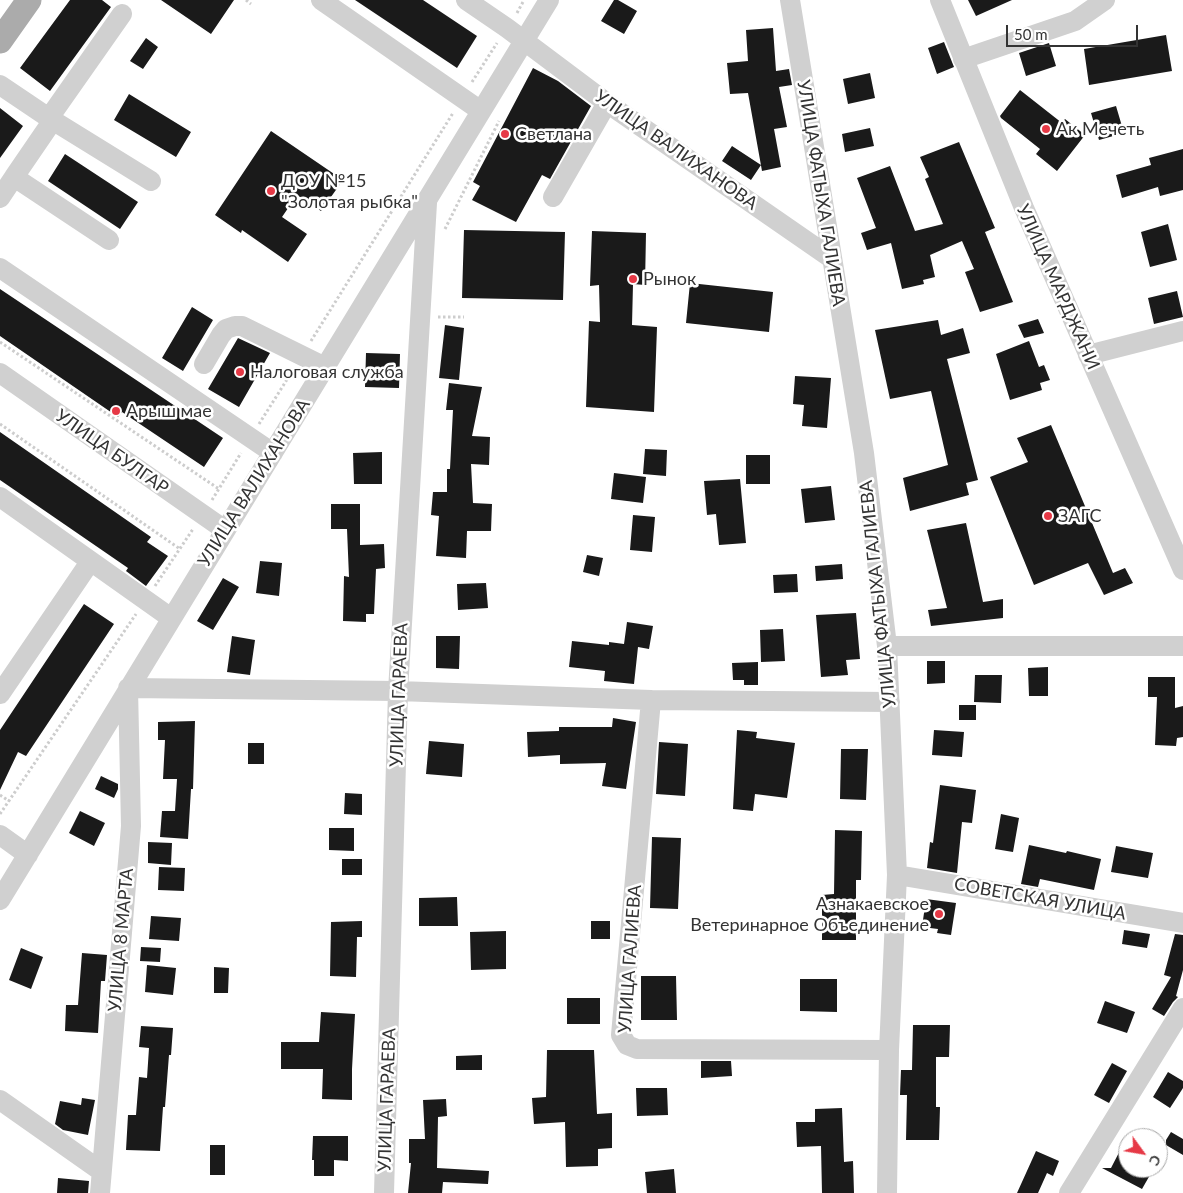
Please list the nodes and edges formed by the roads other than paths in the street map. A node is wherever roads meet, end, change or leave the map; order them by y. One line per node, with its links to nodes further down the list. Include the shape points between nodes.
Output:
1 (29, 0): 9 (main road)
2 (321, 0): 14 (street)
3 (466, 0): 10 (street, УЛИЦА ВАЛИХАНОВА)
4 (549, 0): 10 (street, УЛИЦА ВАЛИХАНОВА)
5 (790, 0): 22 (street, УЛИЦА ФАТЫХА ГАЛИЕВА)
6 (940, 0): 11 (street, УЛИЦА МАРДЖАНИ)
7 (1106, 0): 11 (street, via 1075,22)
8 (122, 14): 15 (street)
9 (0, 41)
10 (524, 41): 13 (street, УЛИЦА ВАЛИХАНОВА); 14 (street, УЛИЦА ВАЛИХАНОВА)
11 (964, 59): 25 (street, УЛИЦА МАРДЖАНИ)
12 (0, 85): 15 (street)
13 (606, 103): 20 (street); 22 (street, УЛИЦА ВАЛИХАНОВА)
14 (481, 111): 19 (street, УЛИЦА ВАЛИХАНОВА)
15 (51, 119): 16 (street); 17 (street)
16 (14, 177): 18 (street); 21 (street)
17 (151, 181)
18 (0, 198)
19 (428, 198): 27 (street, УЛИЦА ВАЛИХАНОВА); 38 (street, УЛИЦА ГАРАЕВА)
20 (553, 198)
21 (109, 240)
22 (831, 258): 35 (street, УЛИЦА ФАТЫХА ГАЛИЕВА, via 864,453)
23 (0, 268): 29 (street)
24 (1183, 331): 25 (street)
25 (1088, 355): 33 (street, УЛИЦА МАРДЖАНИ)
26 (204, 364): 27 (street, via 221,335 235,326 242,326)
27 (325, 367): 29 (street, УЛИЦА ВАЛИХАНОВА)
28 (0, 373): 31 (street, УЛИЦА БУЛГАР)
29 (273, 453): 31 (street, УЛИЦА ВАЛИХАНОВА)
30 (0, 497): 32 (street)
31 (225, 530): 34 (street, УЛИЦА ВАЛИХАНОВА)
32 (90, 562): 34 (street); 39 (street)
33 (1183, 570)
34 (171, 618): 37 (street, УЛИЦА ВАЛИХАНОВА)
35 (887, 646): 36 (street); 41 (street, УЛИЦА ФАТЫХА ГАЛИЕВА)
36 (1183, 646)
37 (128, 688): 38 (street); 43 (street, УЛИЦА ВАЛИХАНОВА); 50 (street, УЛИЦА 8 МАРТА, via 131,826)
38 (398, 691): 40 (street); 52 (street, УЛИЦА ГАРАЕВА)
39 (0, 694)
40 (651, 700): 41 (street); 48 (street, УЛИЦА ГАЛИЕВА, via 621,1035 627,1045 637,1049)
41 (890, 702): 44 (street, УЛИЦА ФАТЫХА ГАЛИЕВА)
42 (0, 835): 43 (street)
43 (28, 855): 45 (street, УЛИЦА ВАЛИХАНОВА)
44 (897, 875): 46 (street, СОВЕТСКАЯ УЛИЦА); 48 (street, УЛИЦА ФАТЫХА ГАЛИЕВА)
45 (0, 900)
46 (1183, 923)
47 (1183, 1008): 54 (street)
48 (889, 1050): 53 (street, УЛИЦА ФАТЫХА ГАЛИЕВА)
49 (0, 1100): 50 (street)
50 (101, 1171): 51 (street, УЛИЦА 8 МАРТА)
51 (100, 1193)
52 (384, 1193)
53 (886, 1193)
54 (1069, 1193)

